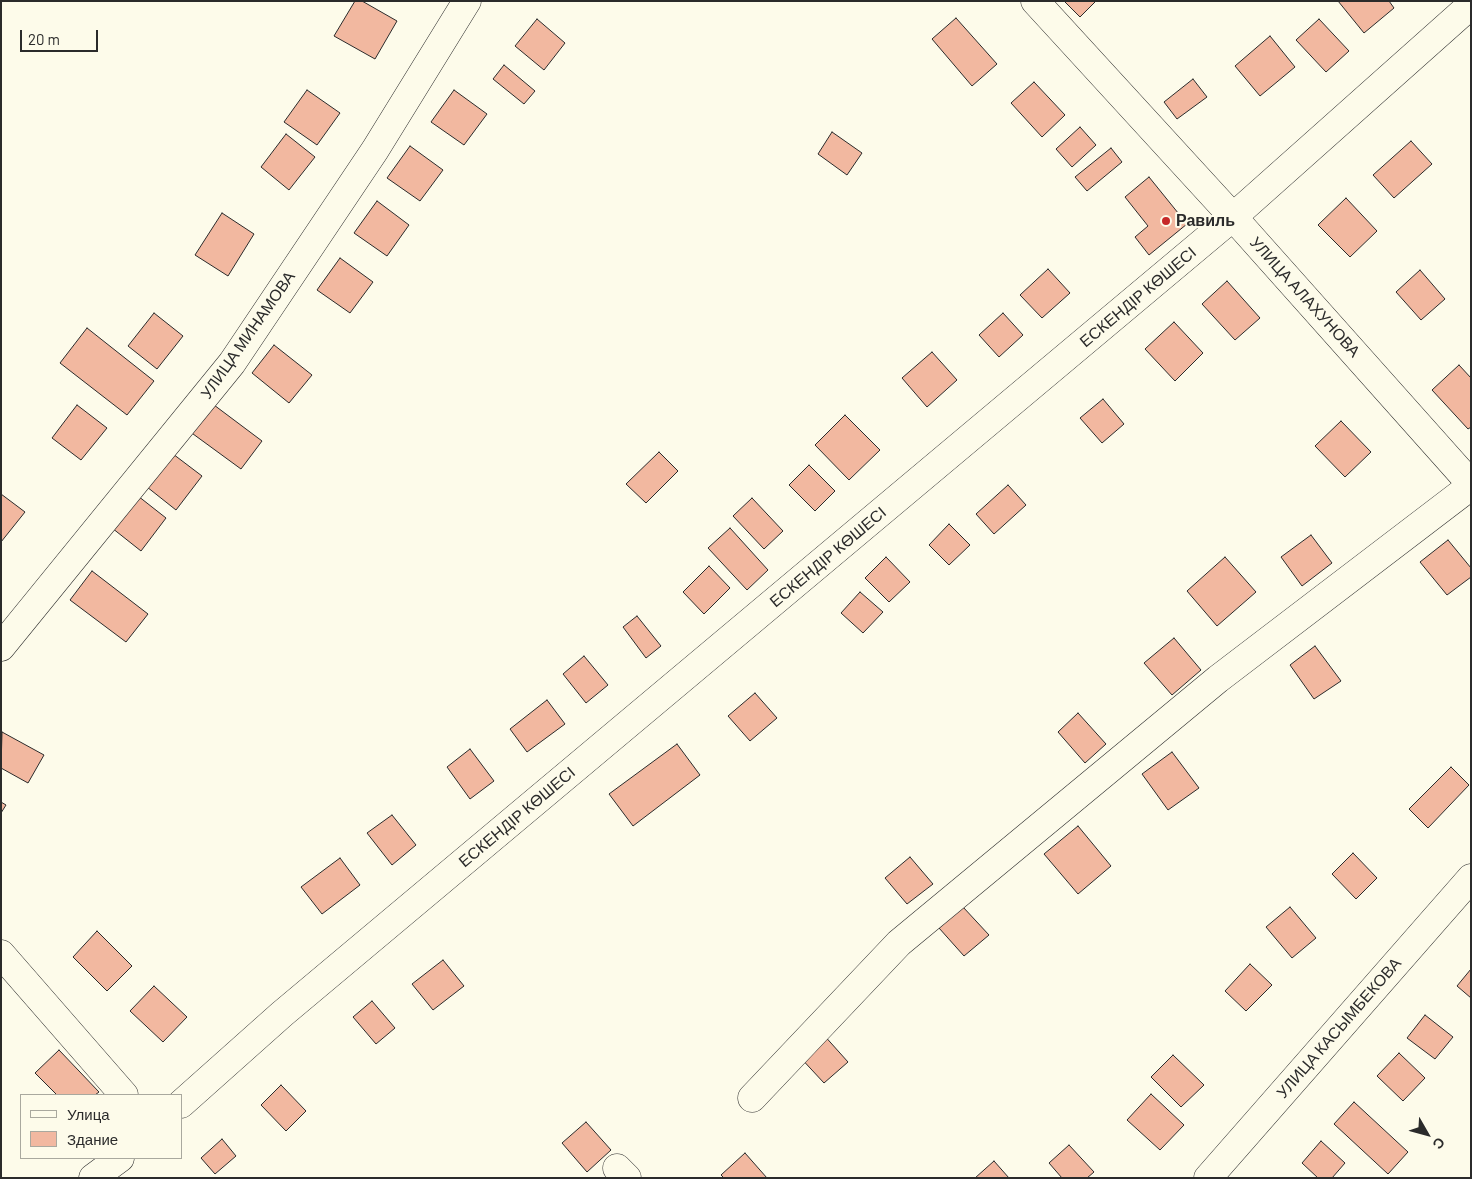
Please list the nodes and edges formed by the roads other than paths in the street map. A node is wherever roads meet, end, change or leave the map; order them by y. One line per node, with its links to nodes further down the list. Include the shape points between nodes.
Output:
1 (466, 1): 6 (street, УЛИЦА МИНАМОВА, via 375,150 232,363)
2 (1035, 1): 4 (street, УЛИЦА АЛАХУНОВА)
3 (1471, 5): 4 (street, ЕСКЕНДІР КӨШЕСІ)
4 (1234, 217): 5 (street, УЛИЦА АЛАХУНОВА); 11 (street, ЕСКЕНДІР КӨШЕСІ, via 282,1014)
5 (1471, 485): 10 (street, via 1218,679 899,943)
6 (1, 647)
7 (1471, 878): 14 (street, УЛИЦА КАСЫМБЕКОВА)
8 (1, 954): 9 (street)
9 (123, 1094)
10 (752, 1098)
11 (182, 1103)
12 (119, 1159): 13 (street)
13 (93, 1178)
14 (1208, 1178)

